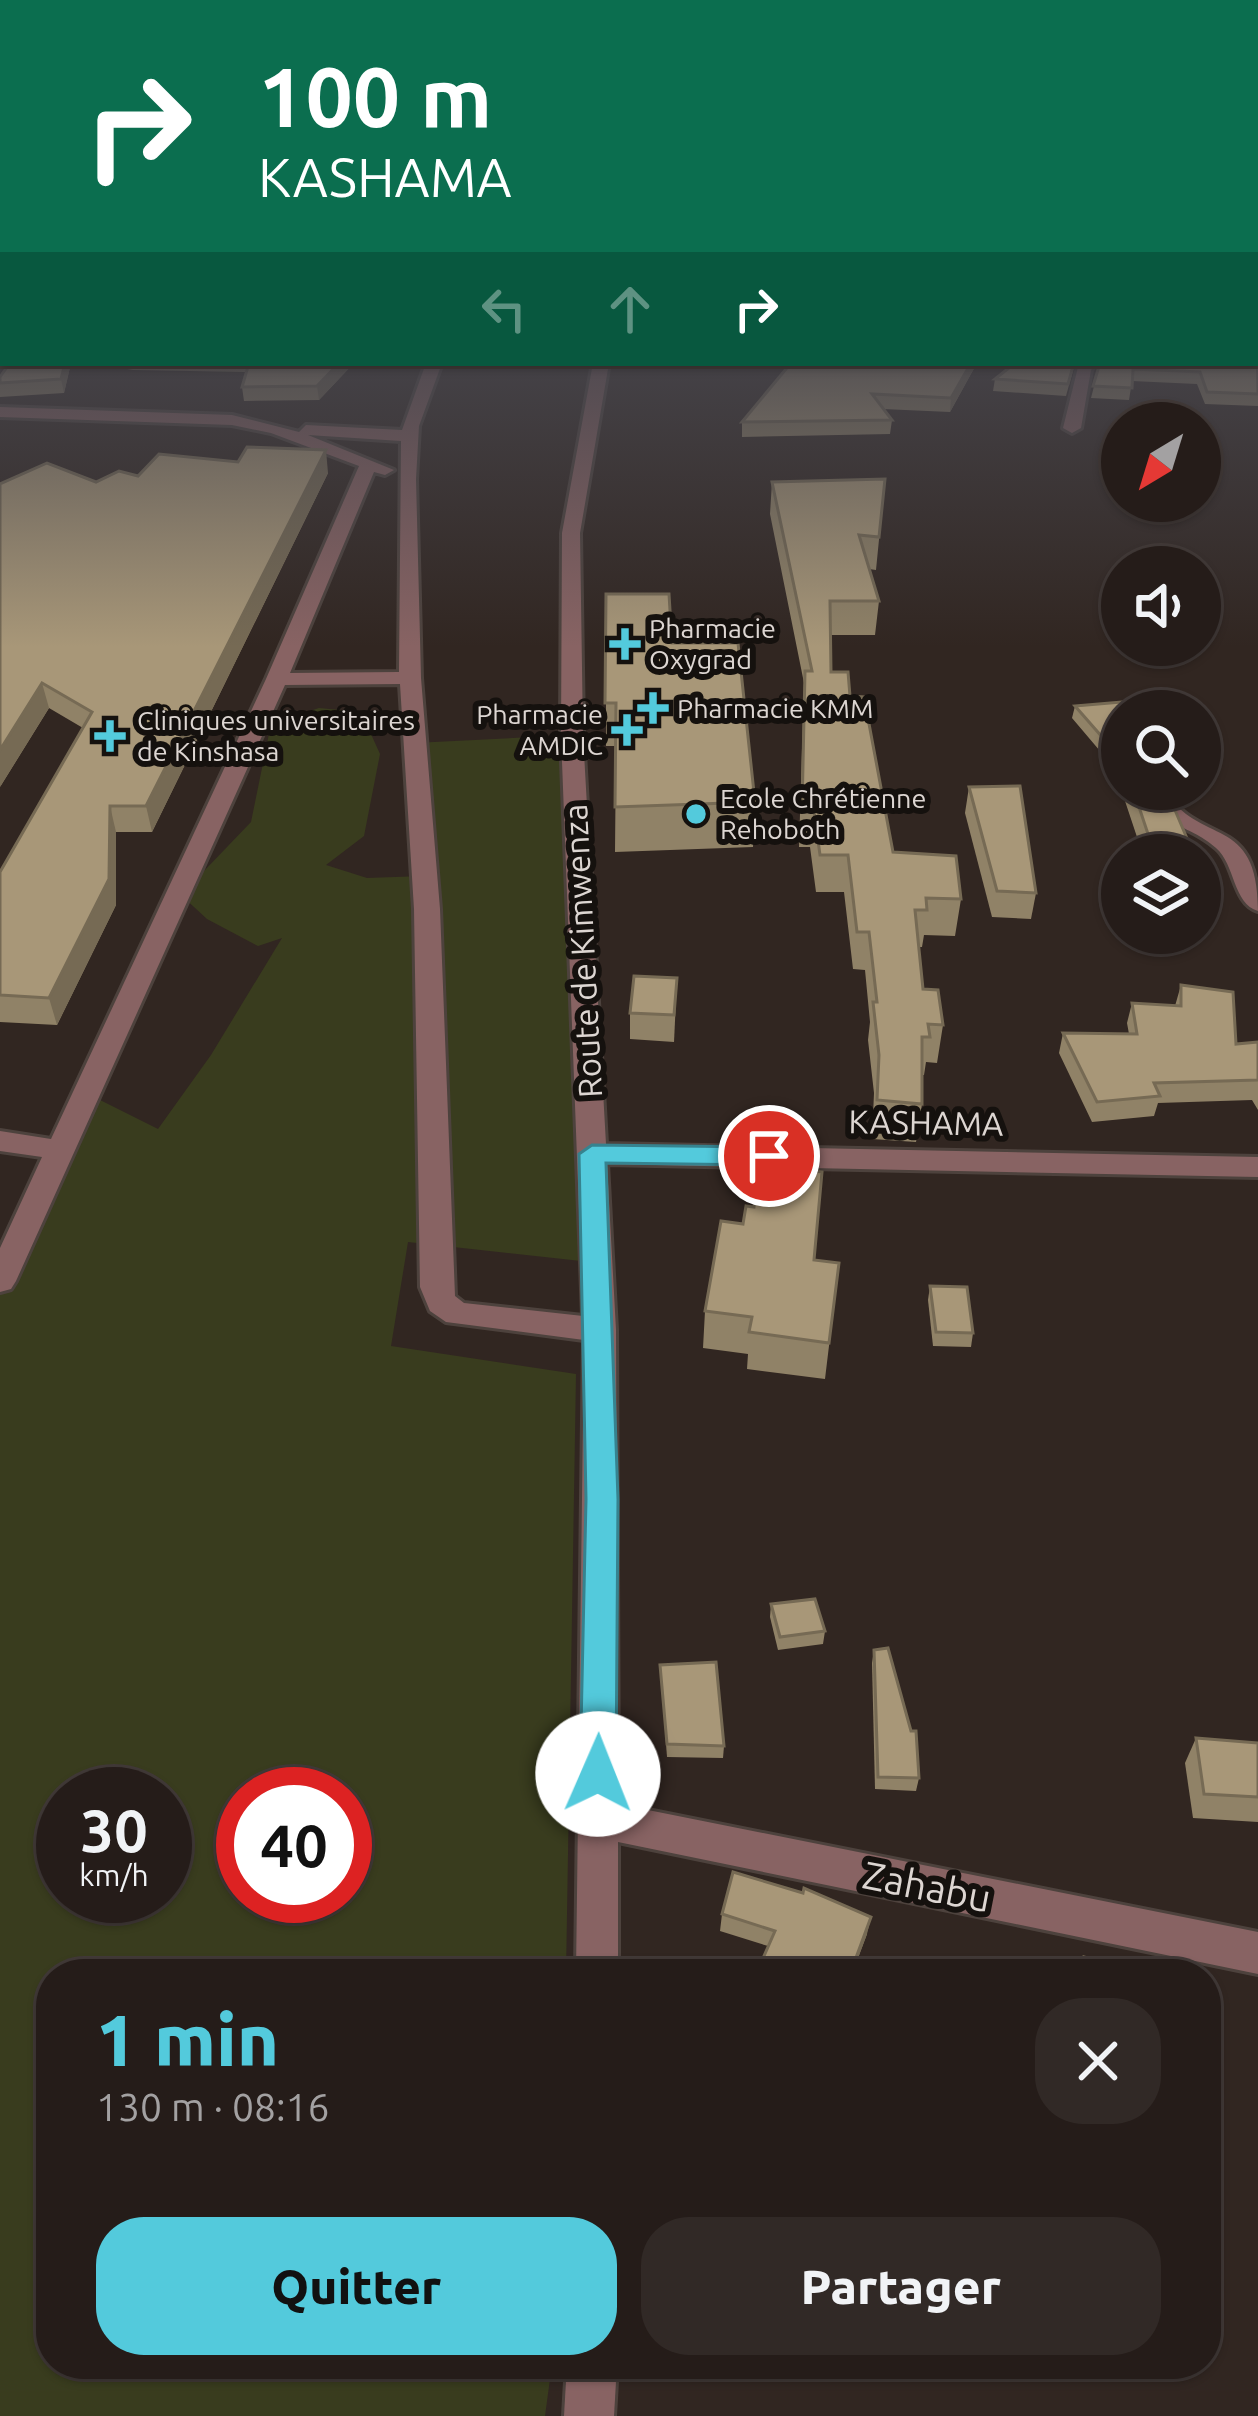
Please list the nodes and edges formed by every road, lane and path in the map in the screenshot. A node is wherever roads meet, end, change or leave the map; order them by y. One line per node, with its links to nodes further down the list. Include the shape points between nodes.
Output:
1 (241, 422): 6 (street)
2 (415, 422): 7 (street)
3 (591, 422): 16 (street, Route de Kimwenza, via 572,532 572,735)
4 (1073, 422): 5 (street)
5 (1072, 428)
6 (276, 429): 7 (street); 8 (street)
7 (410, 436): 9 (street)
8 (369, 464): 9 (street); 11 (street)
9 (407, 478): 10 (street)
10 (410, 678): 11 (street); 19 (street, via 427,909 436,1287 441,1303 458,1314)
11 (278, 679): 15 (street)
12 (1164, 810): 13 (street, via 1229,845)
13 (1258, 904)
14 (0, 1142): 15 (street)
15 (60, 1150): 18 (street)
16 (592, 1154): 17 (street, KASHAMA); 19 (street, Route de Kimwenza)
17 (1258, 1167)
18 (0, 1281)
19 (600, 1330): 20 (street, Route de Kimwenza)
20 (597, 1820): 21 (street, Zahabu); 22 (street, Route de Kimwenza)
21 (1258, 1953)
22 (597, 1959)
23 (591, 2379): 24 (street)
24 (589, 2416)

